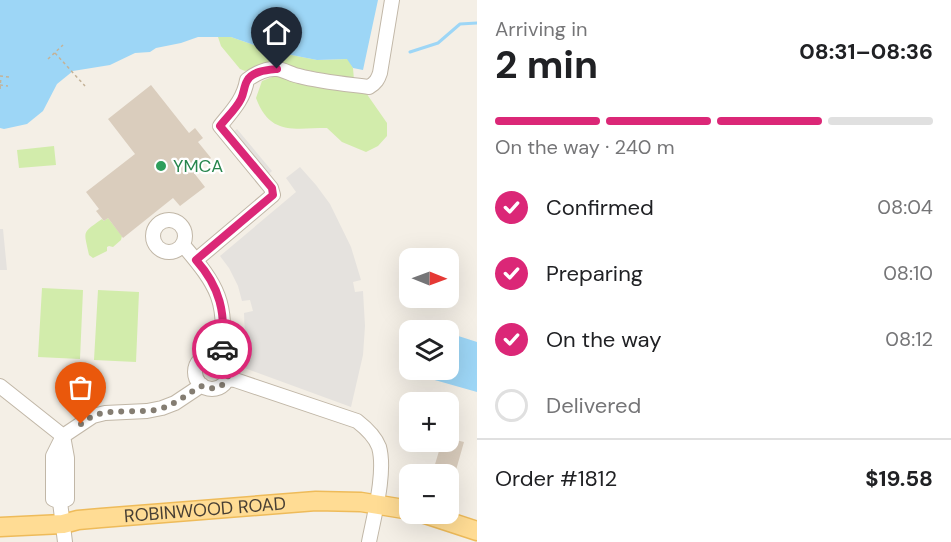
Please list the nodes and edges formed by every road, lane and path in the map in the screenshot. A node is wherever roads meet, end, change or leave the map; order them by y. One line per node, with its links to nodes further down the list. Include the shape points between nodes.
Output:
1 (392, 0): 12 (lane, via 380,73 369,87 277,69 264,70 247,80 240,101 220,126 272,188 273,195)
2 (63, 45): 3 (path)
3 (55, 53): 4 (path); 9 (path)
4 (48, 59)
5 (1, 76): 6 (path); 7 (path)
6 (9, 77)
7 (0, 85): 8 (path); 10 (path)
8 (8, 86)
9 (85, 86)
10 (0, 89)
11 (183, 245): 12 (lane)
12 (196, 260): 13 (lane, via 219,297 223,316)
13 (218, 356): 14 (lane, via 227,364); 16 (lane, via 204,356 196,364)
14 (230, 378): 16 (lane, via 216,388); 18 (lane, via 357,421 367,428 378,446 381,475)
15 (0, 386): 17 (lane)
16 (196, 389): 17 (lane, via 162,408 93,416)
17 (63, 436): 23 (lane, via 67,458 67,499 60,502)
18 (376, 504): 19 (main road, ROBINWOOD ROAD); 23 (main road, ROBINWOOD ROAD, via 315,501 78,520); 24 (lane)
19 (399, 508)
20 (456, 524): 22 (main road)
21 (0, 527): 23 (main road, ROBINWOOD ROAD)
22 (477, 531)
23 (64, 533)
24 (369, 542)

